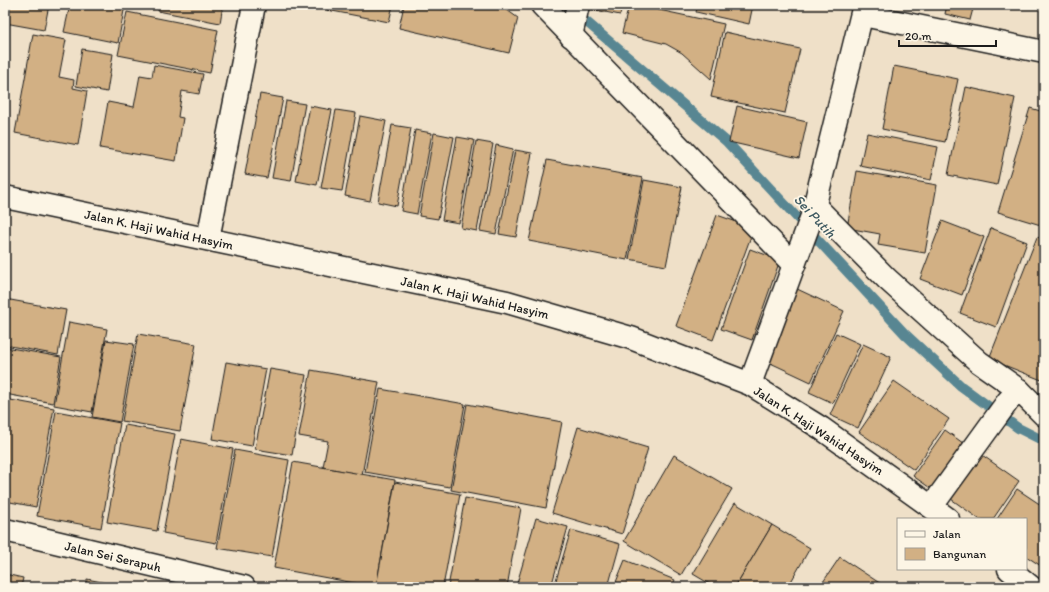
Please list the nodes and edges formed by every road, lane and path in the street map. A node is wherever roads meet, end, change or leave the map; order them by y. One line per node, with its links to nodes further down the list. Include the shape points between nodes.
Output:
1 (254, 5): 9 (street)
2 (542, 5): 5 (street)
3 (578, 5): 5 (street)
4 (864, 10): 6 (street); 8 (street)
5 (572, 31): 10 (street)
6 (1044, 52)
7 (5, 196): 9 (street, Jalan K. Haji Wahid Hasyim)
8 (813, 210): 10 (street); 12 (street)
9 (208, 239): 11 (street, Jalan K. Haji Wahid Hasyim, via 507,302 631,338)
10 (797, 257): 11 (street)
11 (750, 384): 14 (street, Jalan K. Haji Wahid Hasyim, via 821,428)
12 (1014, 395): 13 (street); 14 (street, via 988,428)
13 (1044, 415)
14 (940, 512)
15 (5, 530): 17 (street, Jalan Sei Serapuh)
16 (1010, 570): 18 (street)
17 (244, 587)
18 (1031, 587)

